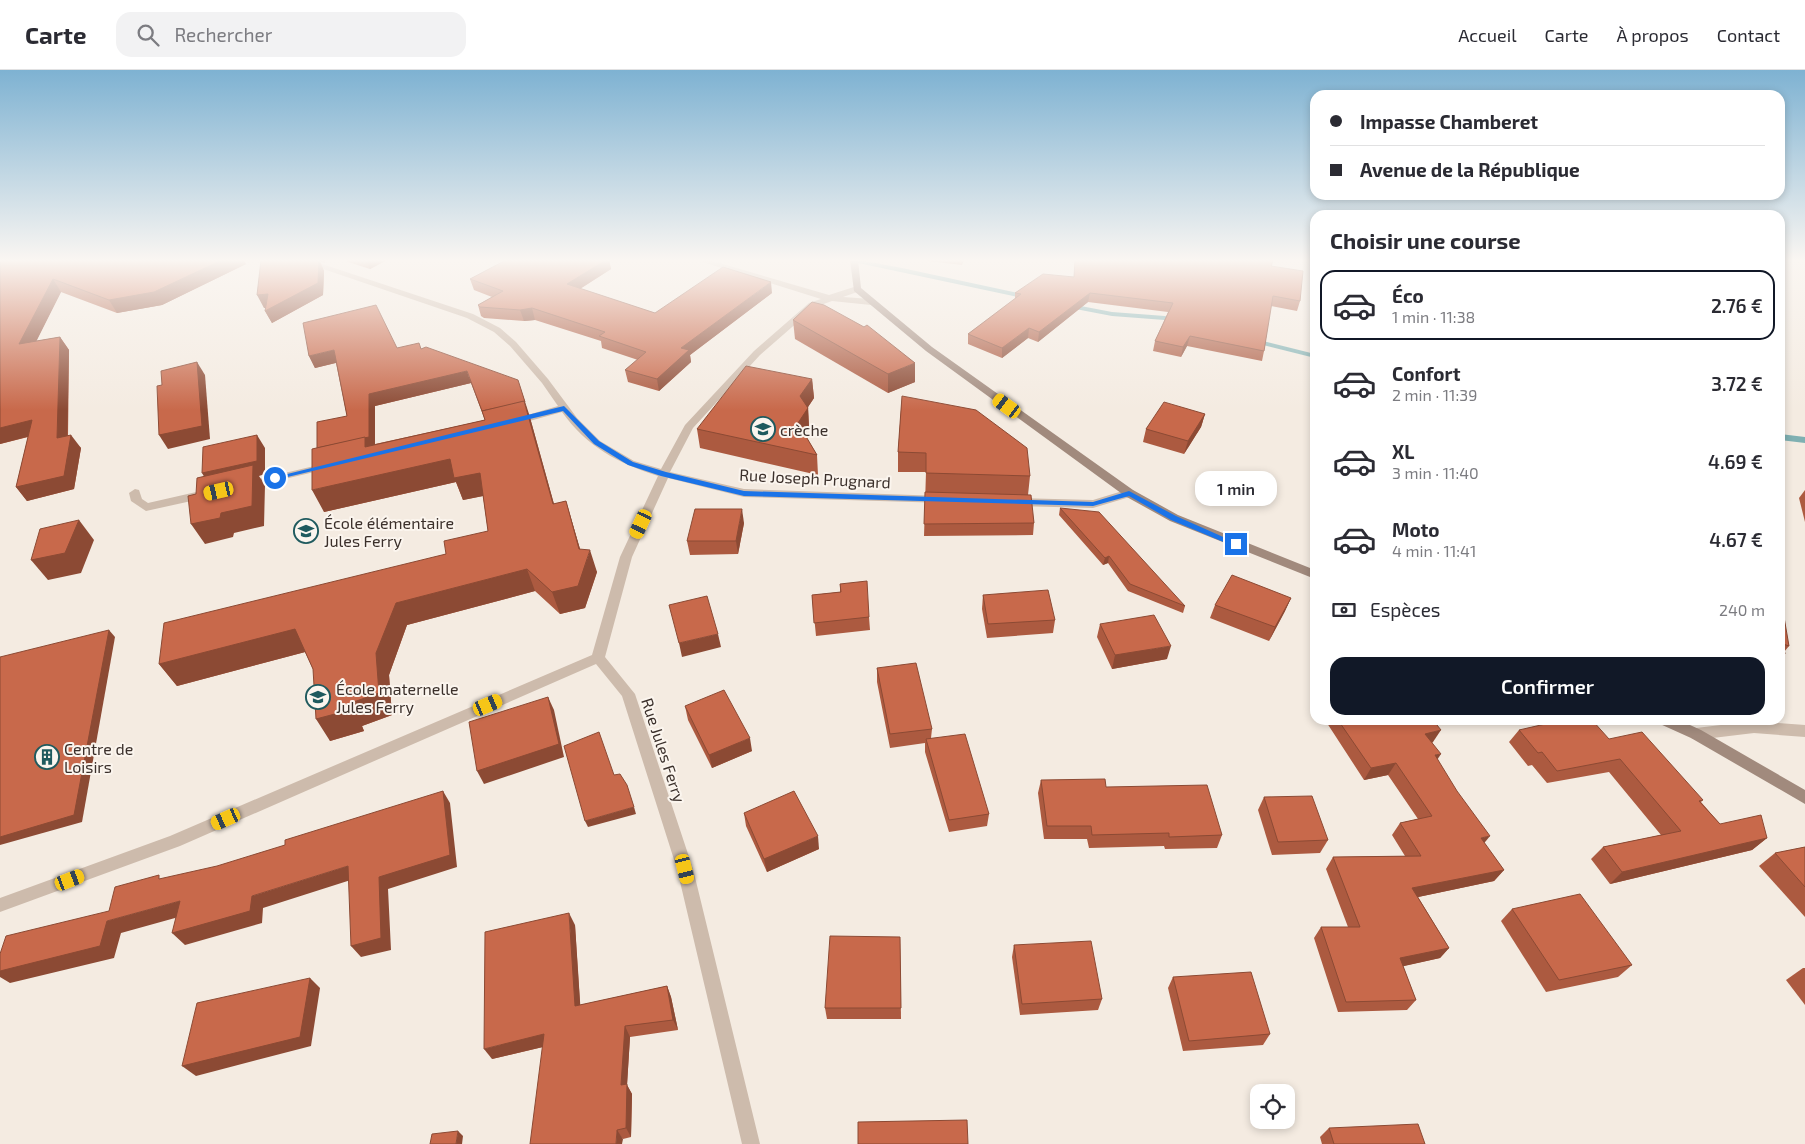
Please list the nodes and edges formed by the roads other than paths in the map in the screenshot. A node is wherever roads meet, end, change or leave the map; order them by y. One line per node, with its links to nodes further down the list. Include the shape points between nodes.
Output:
1 (452, 310): 4 (street, Rue Joseph Prugnard, via 497,330 513,344)
2 (806, 310): 7 (street, via 757,353 689,427)
3 (881, 310): 11 (street, via 929,349)
4 (564, 408): 5 (street); 7 (street, Rue Joseph Prugnard, via 596,443 630,463)
5 (507, 424)
6 (334, 464): 8 (street)
7 (664, 474): 12 (street, Rue Joseph Prugnard, via 744,494); 15 (street, via 626,557)
8 (239, 486)
9 (220, 491): 10 (street, via 146,507 137,501)
10 (135, 492)
11 (1129, 494): 13 (street, via 1093,504); 14 (street, via 1174,518)
12 (953, 500)
13 (1003, 501)
14 (1310, 573)
15 (598, 658): 20 (street, via 175,841); 21 (street, Rue Jules Ferry, via 628,694 685,869)
16 (1676, 725): 18 (street)
17 (1805, 730): 18 (street, via 1754,726)
18 (1696, 734): 19 (street)
19 (1805, 798)
20 (0, 905)
21 (751, 1144)

